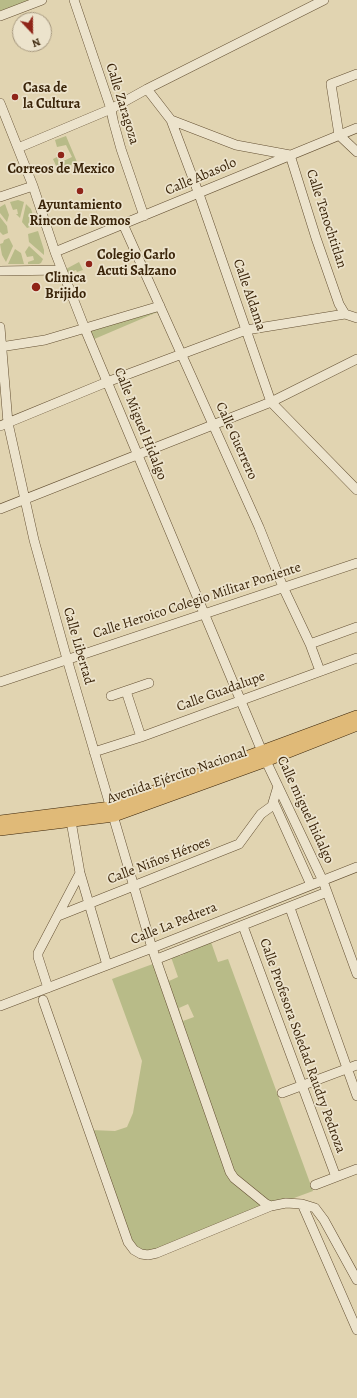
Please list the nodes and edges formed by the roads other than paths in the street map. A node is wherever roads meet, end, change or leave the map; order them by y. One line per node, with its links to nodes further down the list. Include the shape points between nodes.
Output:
1 (42, 0): 4 (street)
2 (74, 0): 9 (street, Calle Zaragoza)
3 (324, 0): 7 (street)
4 (26, 3): 5 (street)
5 (0, 16)
6 (357, 74): 14 (street, via 331,84)
7 (147, 89): 9 (street); 10 (street, Calle Aldama)
8 (0, 103): 11 (street, Calle Miguel Hidalgo)
9 (111, 110): 15 (street); 21 (street, Calle Zaragoza, via 121,149)
10 (171, 120): 17 (street, via 236,145); 19 (street, Calle Aldama)
11 (9, 125): 13 (street); 15 (street, Calle Miguel Hidalgo)
12 (357, 128): 14 (street, Calle Abasolo)
13 (0, 129)
14 (339, 135): 16 (street); 17 (street, Calle Abasolo)
15 (18, 148): 18 (street, Calle Miguel Hidalgo)
16 (357, 152)
17 (290, 155): 19 (street, Calle Abasolo); 27 (street, Calle Tenochtitlan, via 316,238 339,304)
18 (33, 186): 20 (street); 23 (street, Calle Miguel Hidalgo)
19 (199, 193): 21 (street, Calle Abasolo); 31 (street, Calle Aldama)
20 (0, 197)
21 (144, 216): 22 (street, Calle Abasolo)
22 (123, 224): 23 (street, Calle Abasolo); 26 (street, Calle Guerrero)
23 (55, 252): 24 (street, Calle Miguel Hidalgo)
24 (62, 270): 25 (street); 30 (street, Calle Miguel Hidalgo)
25 (0, 271)
26 (160, 306): 30 (street); 33 (street, Calle Guerrero)
27 (345, 314): 28 (street); 31 (street)
28 (357, 318)
29 (0, 328): 32 (street, Calle Libertad)
30 (85, 329): 32 (street, via 35,342); 35 (street, Calle Miguel Hidalgo)
31 (246, 330): 33 (street); 36 (street, Calle Aldama)
32 (0, 346): 37 (street, Calle Libertad)
33 (182, 354): 35 (street); 38 (street, Calle Guerrero)
34 (357, 359): 36 (street)
35 (107, 382): 37 (street); 39 (street, Calle Miguel Hidalgo)
36 (271, 402): 38 (street); 40 (street, Calle Aldama)
37 (4, 425): 41 (street, Calle Libertad)
38 (213, 425): 39 (street); 44 (street, Calle Guerrero)
39 (137, 455): 41 (street); 45 (street, Calle Miguel Hidalgo)
40 (357, 490)
41 (26, 499): 42 (street); 49 (street, Calle Libertad, via 34,540)
42 (0, 509)
43 (357, 563): 44 (street, Calle Heroico Colegio Militar Poniente)
44 (283, 587): 45 (street, Calle Heroico Colegio Militar Poniente); 47 (street, Calle Guerrero)
45 (203, 614): 49 (street, Calle Heroico Colegio Militar Poniente); 55 (street, Calle Miguel Hidalgo)
46 (357, 627): 47 (street)
47 (310, 644): 50 (street, Calle Guerrero)
48 (357, 658): 50 (street, Calle Guadalupe)
49 (67, 659): 51 (street, Calle Heroico Colegio Militar Poniente); 59 (street, Calle Libertad)
50 (320, 671): 55 (street, Calle Guadalupe)
51 (0, 682)
52 (149, 683): 53 (street)
53 (126, 691): 54 (street); 58 (street)
54 (111, 696)
55 (241, 700): 58 (street, Calle Guadalupe); 60 (street, Calle Miguel Hidalgo)
56 (357, 716): 60 (main road, Avenida Ejército Nacional)
57 (357, 725): 60 (main road, Avenida Ejército Nacional)
58 (141, 737): 59 (street, Calle Guadalupe)
59 (94, 752): 63 (street, Calle Libertad)
60 (264, 756): 61 (street, Calle miguel hidalgo); 63 (main road, Avenida Ejército Nacional)
61 (278, 786): 62 (street); 66 (street, Calle miguel hidalgo)
62 (274, 802): 67 (street); 72 (street, Calle Niños Héroes, via 261,814 239,844)
63 (112, 811): 64 (main road, Avenida Ejército Nacional); 65 (main road, Avenida Ejército Nacional); 72 (street, Calle Libertad)
64 (71, 821): 65 (main road, Avenida Ejército Nacional); 69 (street)
65 (1, 823)
66 (306, 844): 67 (street); 70 (street, Calle miguel hidalgo)
67 (294, 847): 71 (street)
68 (357, 867): 70 (street, Calle La Pedrera)
69 (80, 873): 74 (street); 76 (street)
70 (323, 880): 71 (street, Calle La Pedrera); 73 (street, Calle miguel hidalgo)
71 (311, 885): 78 (street, Calle La Pedrera)
72 (134, 886): 74 (street, Calle Niños Héroes); 78 (street, Calle Libertad)
73 (327, 892): 75 (street); 81 (street, Calle miguel hidalgo)
74 (89, 903): 76 (street, Calle Niños Héroes); 80 (street)
75 (290, 908): 77 (street); 86 (street)
76 (58, 916): 82 (street, via 39,949 38,957)
77 (243, 926): 79 (street); 87 (street, Calle Profesora Soledad Raudry Pedroza)
78 (152, 948): 79 (street, Calle Libertad); 80 (street, Calle La Pedrera)
79 (156, 959): 94 (street, Calle Libertad, via 230,1172)
80 (107, 965): 82 (street, Calle La Pedrera)
81 (357, 974)
82 (48, 988): 84 (street, Calle La Pedrera)
83 (43, 1000): 94 (street, via 128,1242 134,1250 140,1254 157,1253)
84 (0, 1006)
85 (357, 1065): 86 (street)
86 (347, 1068): 87 (street); 89 (street)
87 (302, 1085): 88 (street); 91 (street, Calle Profesora Soledad Raudry Pedroza)
88 (282, 1093)
89 (357, 1096)
90 (357, 1169): 91 (street)
91 (336, 1177): 92 (street)
92 (315, 1185)
93 (302, 1204): 94 (street, via 286,1203); 95 (street, via 315,1208 324,1220); 96 (street)
94 (271, 1206)
95 (357, 1280)
96 (357, 1330)

